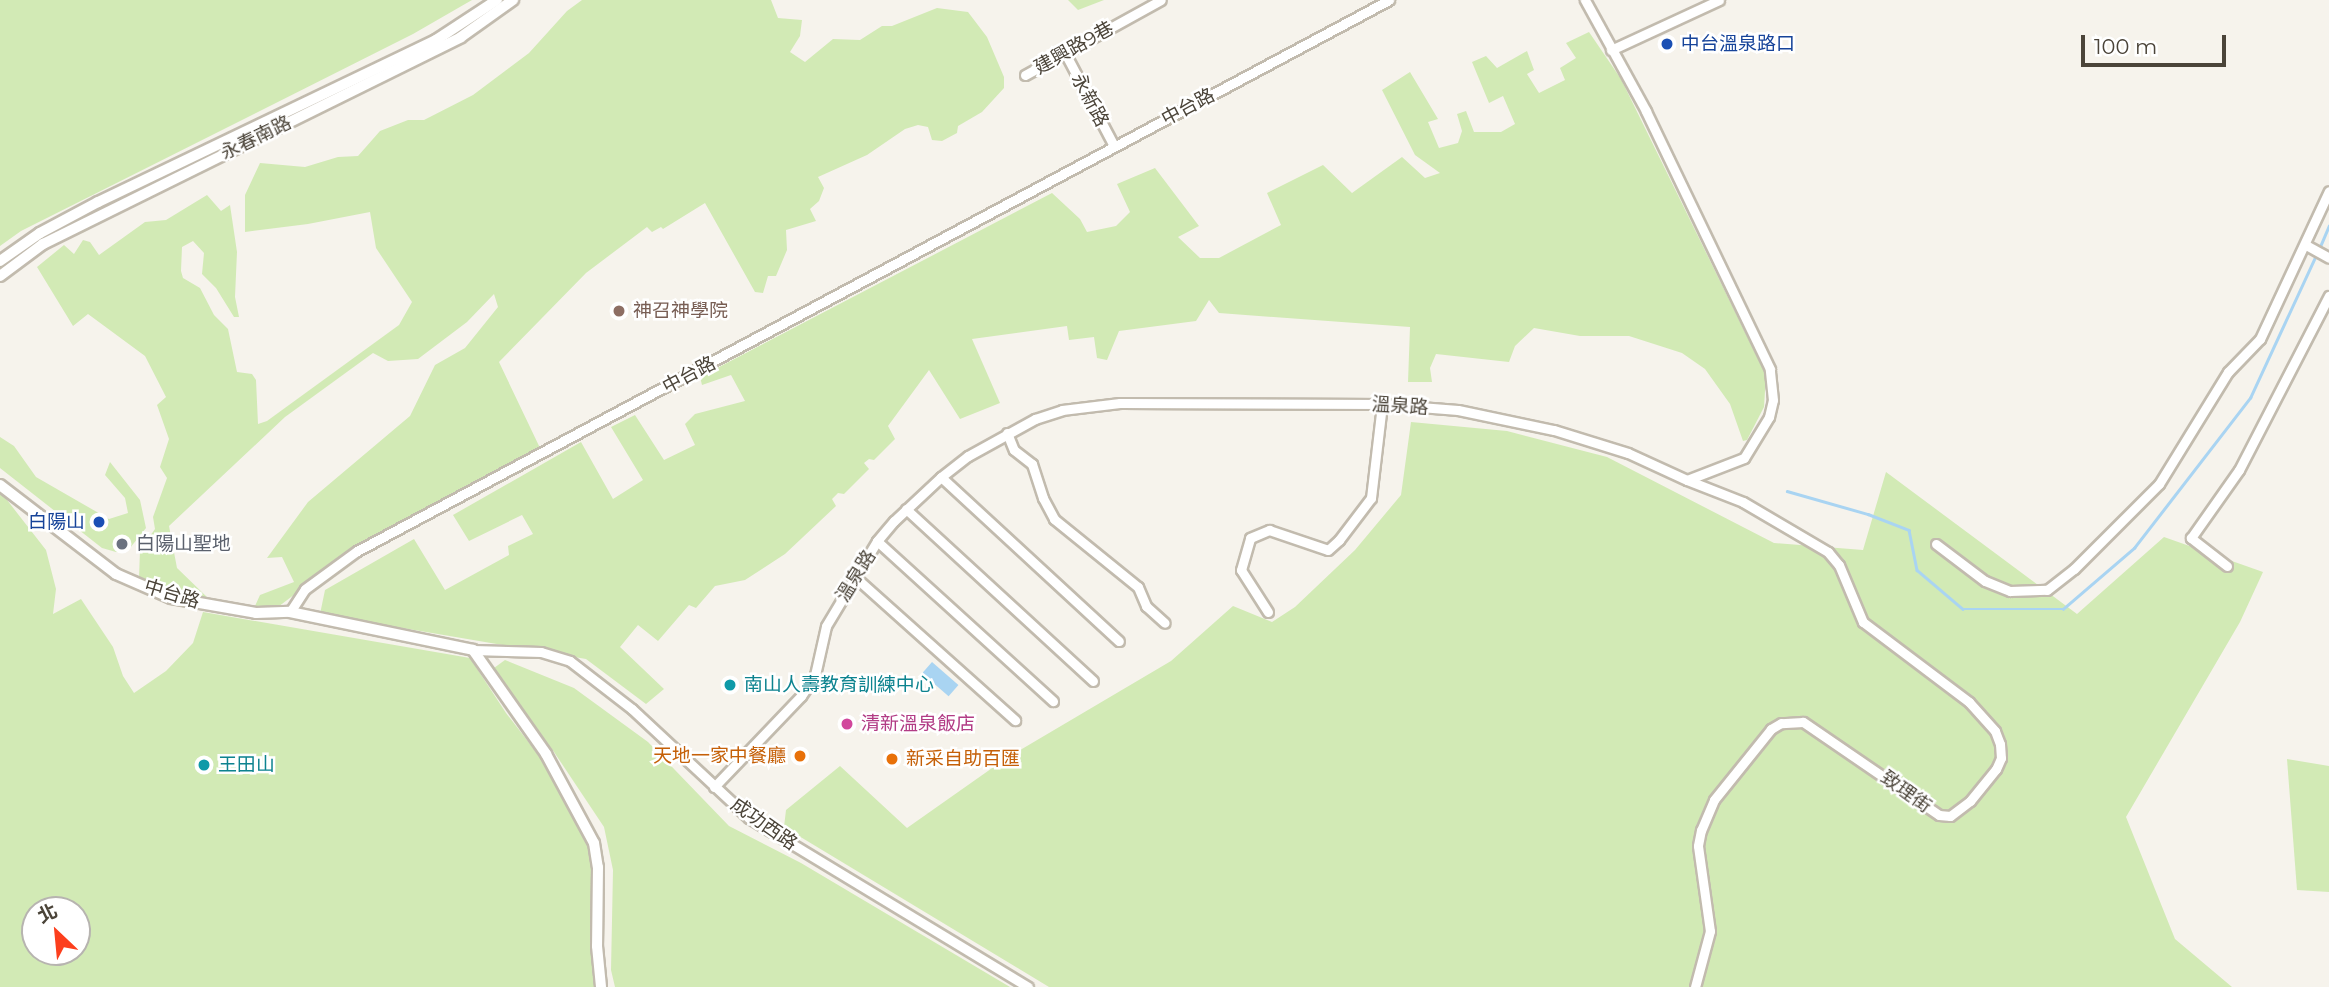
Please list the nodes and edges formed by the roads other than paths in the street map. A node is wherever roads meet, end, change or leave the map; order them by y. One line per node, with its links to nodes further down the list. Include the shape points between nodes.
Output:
1 (497, 0): 8 (street, 永春南路)
2 (513, 0): 8 (street, 永春南路)
3 (1161, 0): 10 (street, 建興路9巷)
4 (1389, 0): 7 (street, 中台路)
5 (1585, 0): 9 (street)
6 (1718, 0): 9 (street)
7 (1376, 3): 12 (street, 中台路)
8 (459, 32): 14 (street, 永春南路)
9 (1611, 50): 23 (street, via 1646,111 1772,379 1769,416 1744,458)
10 (1065, 53): 11 (street, 建興路9巷); 12 (street, 永新路)
11 (1025, 75)
12 (1114, 146): 30 (street, 中台路, via 357,551 305,589)
13 (2329, 191): 15 (street)
14 (101, 207): 17 (street, 永春南路, via 40,233); 18 (street, 永春南路)
15 (2306, 245): 16 (street); 27 (street, via 2260,339 2228,372 2159,484 2074,569 2047,590 2010,591 1985,580)
16 (2329, 258)
17 (0, 261)
18 (0, 276)
19 (2329, 296): 28 (street, via 2239,470 2191,538)
20 (1382, 404): 21 (street, 溫泉路, via 1120,403 1062,410); 23 (street, 溫泉路, via 1458,410 1554,430 1628,453); 31 (street, via 1371,498 1339,540 1328,550 1269,530 1250,538 1241,570)
21 (1007, 433): 22 (street, 溫泉路); 32 (street, via 1014,450 1032,464 1054,519 1138,587 1146,606)
22 (941, 477): 25 (street, 溫泉路); 33 (street)
23 (1687, 480): 41 (street, 致理街, via 1743,502 1828,552 1839,565 1863,622 1969,702 1995,731 2001,758 1970,802 1950,816 1939,815 1803,722 1781,723 1771,729 1714,800 1701,830 1698,846 1710,931)
24 (0, 485): 30 (street, 中台路, via 116,574 151,590 232,609)
25 (906, 509): 26 (street, 溫泉路); 35 (street)
26 (877, 541): 29 (street, 溫泉路); 36 (street)
27 (1936, 544)
28 (2227, 566)
29 (855, 577): 37 (street); 38 (street, 溫泉路, via 826,626 816,676)
30 (290, 612): 34 (street, 成功西路)
31 (1268, 612)
32 (1165, 623)
33 (1119, 641)
34 (472, 650): 38 (street, 成功西路, via 541,652 570,661 632,709); 39 (street, via 546,754 594,843)
35 (1093, 681)
36 (1053, 701)
37 (1016, 720)
38 (715, 787): 40 (street, 成功西路, via 749,818)
39 (601, 987)
40 (1028, 987)
41 (1695, 987)

